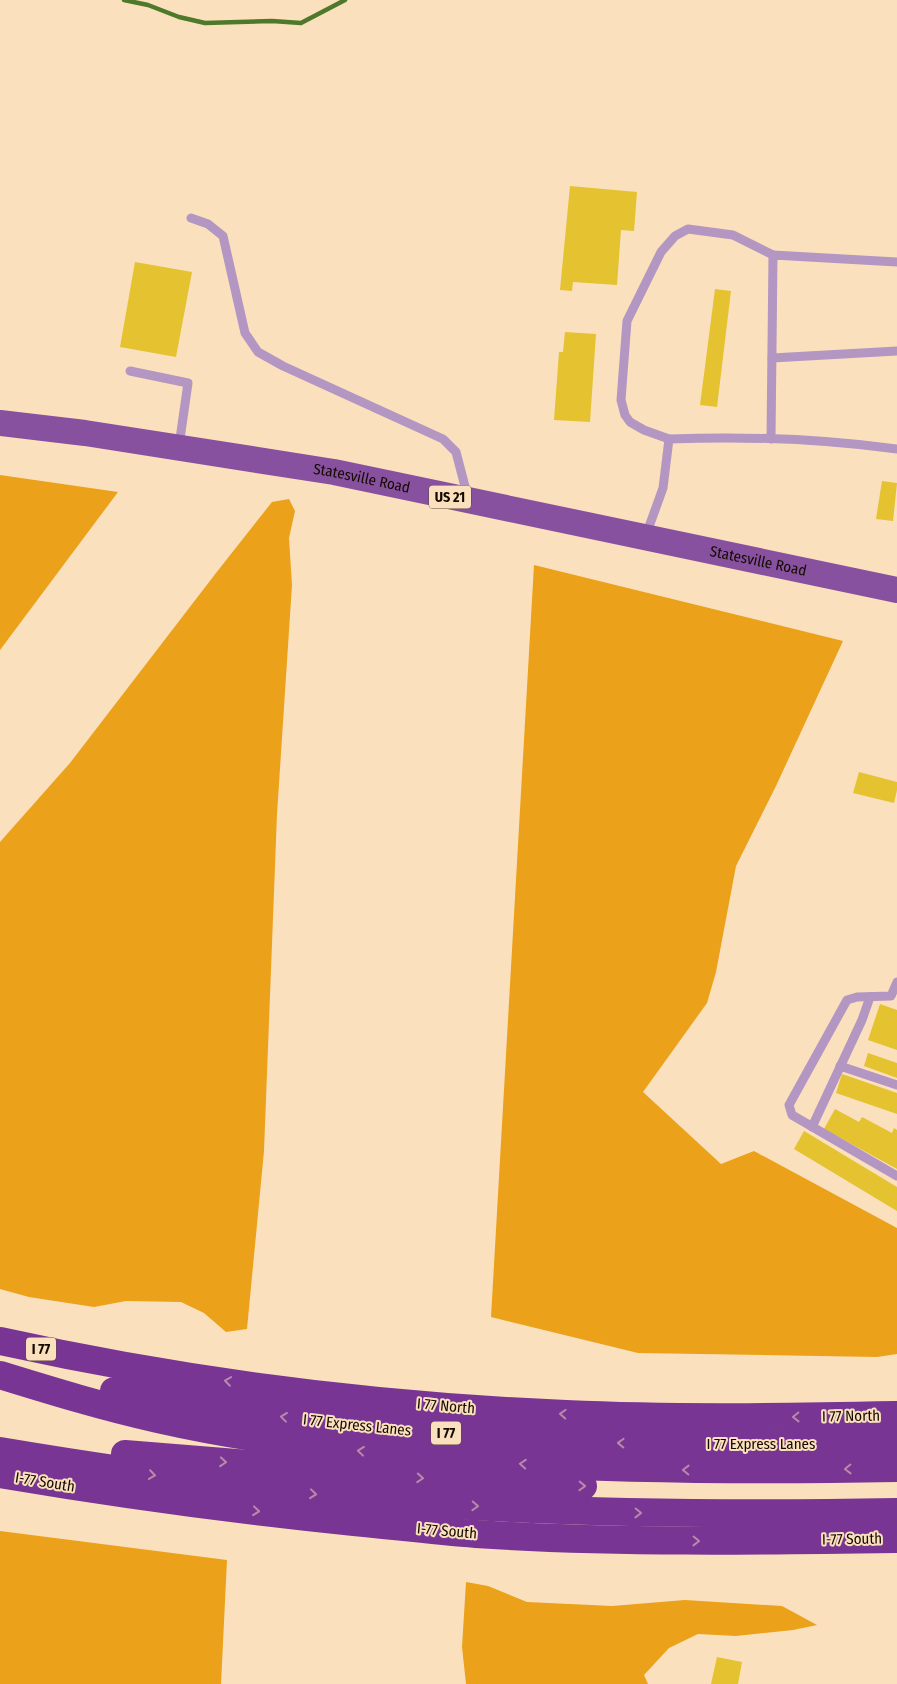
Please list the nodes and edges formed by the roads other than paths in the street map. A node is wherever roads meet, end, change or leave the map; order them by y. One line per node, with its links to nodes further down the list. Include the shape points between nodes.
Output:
1 (191, 218): 12 (lane, via 208,224 223,236 245,333 258,352 443,439 456,452)
2 (773, 255): 3 (lane); 5 (lane); 8 (lane, via 733,236 688,229 675,236 661,252 627,321 621,400 630,422)
3 (897, 262)
4 (897, 351): 5 (lane)
5 (772, 358): 9 (lane)
6 (130, 371): 10 (lane, via 188,383)
7 (0, 424): 10 (main road, Statesville Road / US 21)
8 (669, 439): 9 (lane); 13 (lane, via 663,488)
9 (771, 439): 11 (lane)
10 (179, 447): 12 (main road, Statesville Road / US 21, via 334,472)
11 (897, 449)
12 (469, 501): 13 (main road, Statesville Road / US 21)
13 (644, 537): 14 (main road, Statesville Road / US 21)
14 (897, 590)
15 (897, 982): 16 (lane, via 890,996)
16 (870, 996): 17 (lane); 19 (lane, via 847,1000 789,1105 792,1115)
17 (840, 1066): 18 (lane); 19 (lane)
18 (897, 1085)
19 (812, 1126): 20 (lane)
20 (897, 1176)
21 (0, 1341): 24 (highway, I 77 North / I 77, one-way to 21, via 679,1417 467,1408 245,1384 162,1372)
22 (0, 1368): 26 (highway, I 77 Express Lanes / I 77, one-way to 22, via 660,1444 447,1434 321,1422 158,1399)
23 (0, 1375): 28 (highway, one-way to 23, via 716,1470 563,1466 327,1447 160,1419)
24 (897, 1415)
25 (0, 1442): 30 (highway, one-way to 30, via 478,1482 716,1489)
26 (897, 1442)
27 (0, 1451): 31 (highway, one-way to 31, via 234,1486 414,1502 640,1513)
28 (897, 1468)
29 (0, 1474): 32 (highway, I-77 South, one-way to 32, via 204,1505 474,1534 715,1541)
30 (897, 1485)
31 (897, 1512)
32 (897, 1539)

